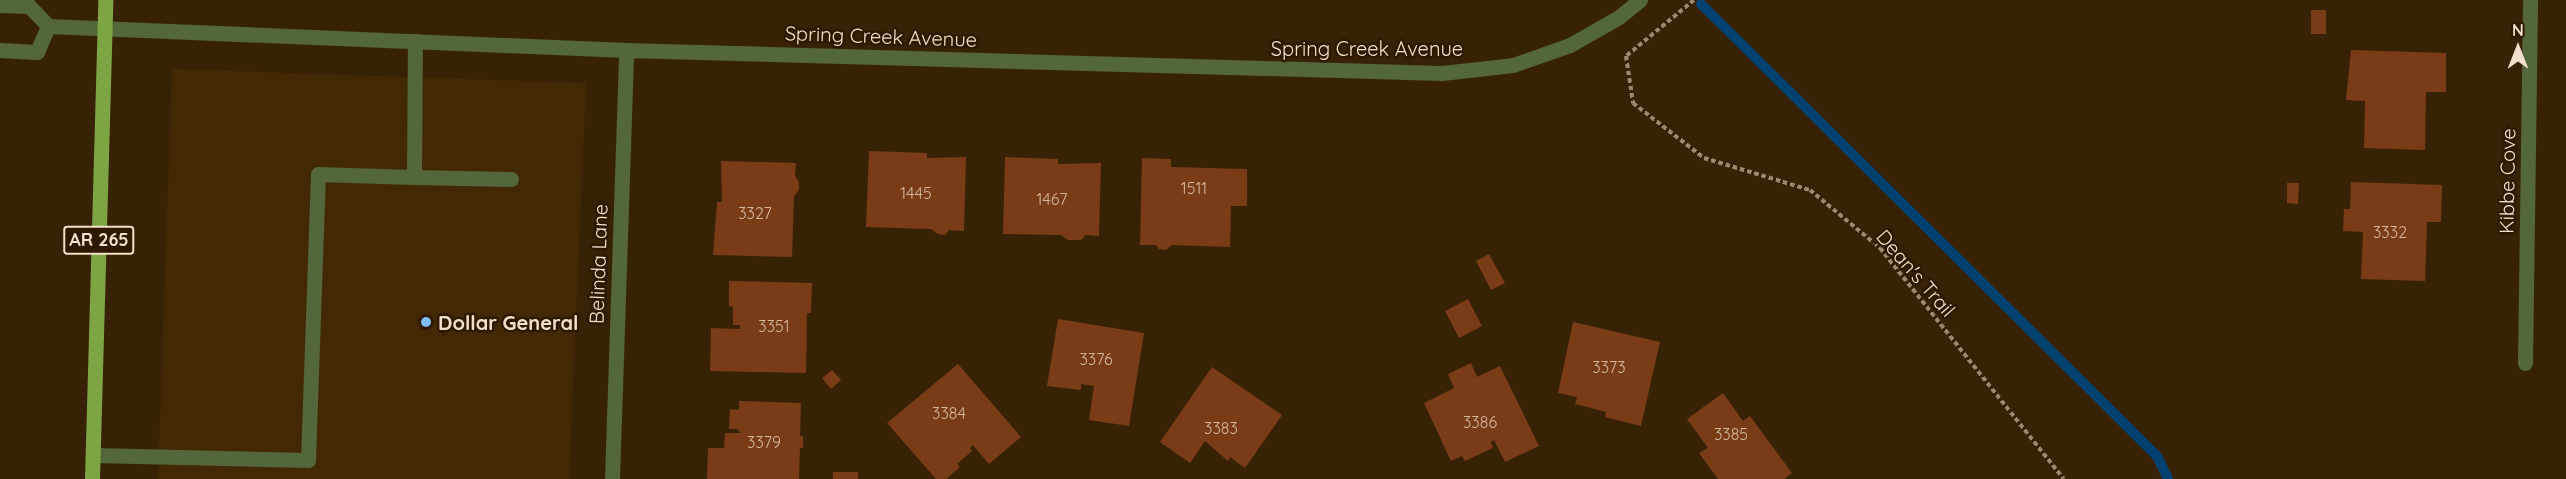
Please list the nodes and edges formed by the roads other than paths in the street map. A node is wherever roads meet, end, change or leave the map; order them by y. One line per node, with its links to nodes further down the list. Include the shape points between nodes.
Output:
1 (105, 0): 6 (main road, AR 265)
2 (1640, 0): 9 (street, Spring Creek Avenue, via 1570,45 1513,65 1442,73)
3 (2530, 0): 12 (street, Kibbe Cove)
4 (0, 4): 5 (street, via 29,6)
5 (48, 26): 6 (street, Spring Creek Avenue); 8 (street, via 37,52)
6 (105, 28): 7 (street, Spring Creek Avenue); 13 (main road, AR 265)
7 (415, 41): 9 (street, Spring Creek Avenue); 10 (street)
8 (0, 50)
9 (626, 50): 15 (street, Belinda Lane)
10 (414, 177): 11 (street); 13 (street, via 318,174 308,460)
11 (511, 179)
12 (2525, 363)
13 (93, 455): 14 (main road, AR 265)
14 (92, 479)
15 (612, 479)

